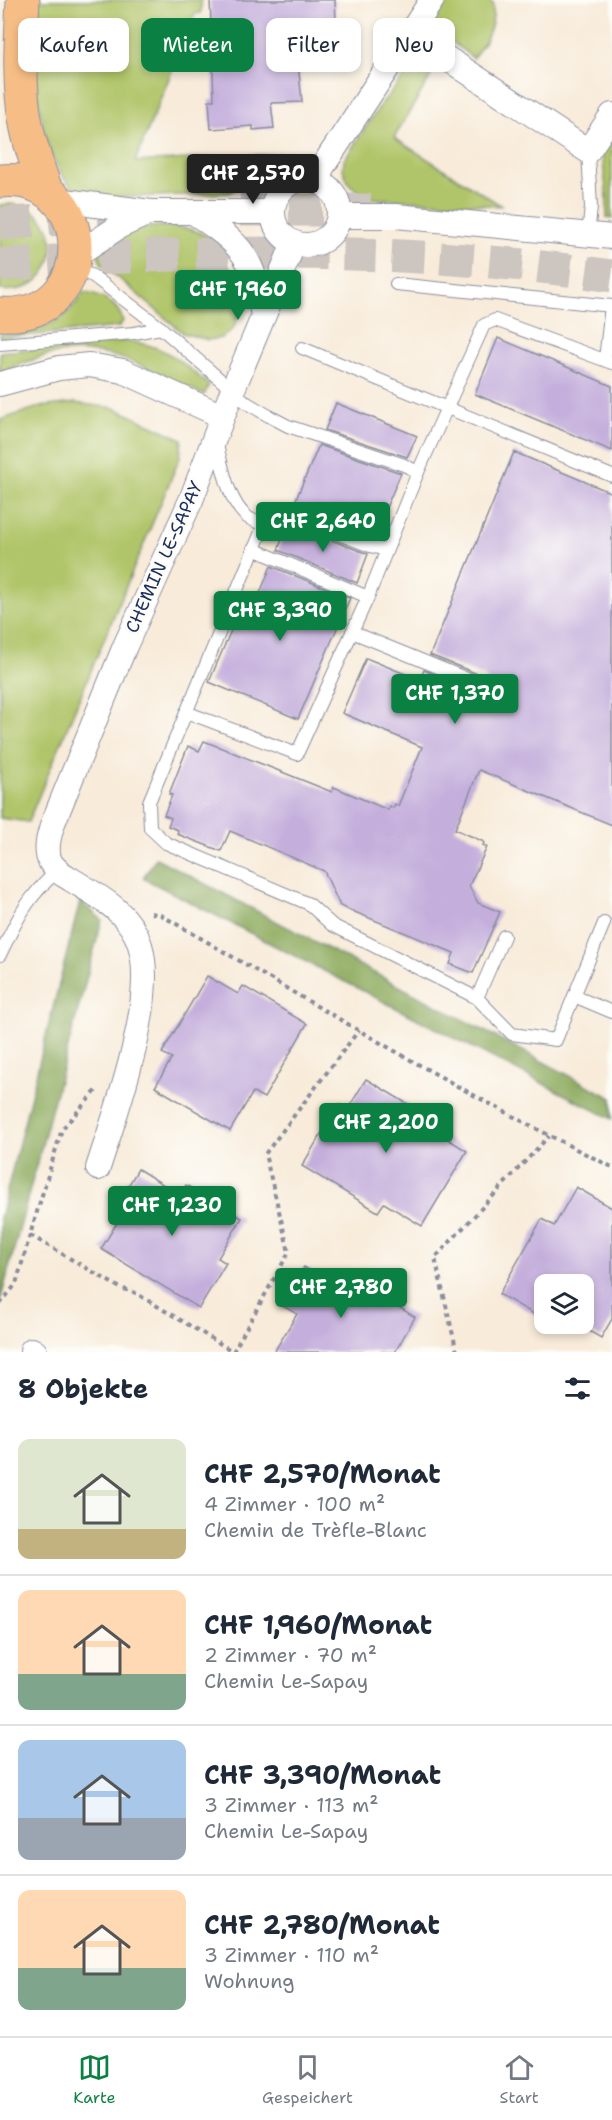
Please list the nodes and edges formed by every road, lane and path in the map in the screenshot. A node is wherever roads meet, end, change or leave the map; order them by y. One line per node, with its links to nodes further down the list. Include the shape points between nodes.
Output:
1 (22, 0): 10 (main road, via 22,103 26,128)
2 (432, 0): 3 (street)
3 (420, 18)
4 (455, 64): 7 (street)
5 (385, 72): 8 (street)
6 (612, 115): 7 (street)
7 (588, 151): 15 (lane, via 591,207)
8 (316, 180): 13 (street, via 304,178 282,189); 14 (street, via 334,194)
9 (0, 181): 10 (main road, via 18,180)
10 (52, 195): 11 (street); 17 (main road, via 75,232)
11 (150, 212): 12 (street); 17 (street, via 120,226)
12 (193, 212): 13 (street); 21 (street, via 221,230 243,251 252,268)
13 (273, 212): 16 (street, via 279,230)
14 (339, 216): 15 (street, via 396,216); 16 (street, via 323,241 313,245)
15 (600, 236)
16 (294, 243): 21 (street, CHEMIN LE-SAPAY)
17 (74, 262): 20 (main road, via 65,283 50,302 30,311); 22 (lane)
18 (396, 284): 19 (lane)
19 (611, 306): 25 (lane)
20 (0, 314)
21 (263, 316): 27 (street, CHEMIN LE-SAPAY)
22 (161, 328): 23 (lane); 27 (lane)
23 (0, 344)
24 (302, 348): 28 (lane)
25 (608, 361): 28 (lane, via 495,320 484,325)
26 (0, 384): 29 (street, via 59,368 88,365 123,370)
27 (233, 389): 29 (street, CHEMIN LE-SAPAY); 30 (lane, via 247,403 288,426)
28 (447, 409): 30 (lane); 31 (lane)
29 (218, 427): 32 (lane, via 229,486 237,504 248,518); 39 (street, CHEMIN LE-SAPAY, via 191,500 125,646 53,823 47,842 49,861)
30 (418, 472): 34 (lane)
31 (612, 476)
32 (264, 525): 33 (lane); 34 (lane, via 281,512)
33 (253, 549): 35 (lane); 38 (lane)
34 (386, 550): 35 (lane)
35 (368, 597): 36 (lane)
36 (352, 632): 37 (lane); 38 (lane, via 297,754)
37 (482, 685)
38 (186, 712): 45 (lane, via 149,802 150,828 166,843 309,904 332,926)
39 (58, 871): 40 (street); 43 (lane, via 26,904)
40 (113, 905): 47 (path, via 161,915); 48 (street, via 129,922 144,964 138,1029)
41 (604, 923): 44 (lane)
42 (504, 936): 45 (lane)
43 (0, 955)
44 (574, 996): 45 (lane, via 556,1040 512,1034); 46 (lane)
45 (477, 998)
46 (612, 1012)
47 (359, 1030): 49 (path); 54 (path, via 265,1154 289,1252)
48 (125, 1082): 51 (street); 52 (path, via 99,1088 62,1129)
49 (549, 1136): 50 (path); 55 (path, via 435,1258)
50 (612, 1167)
51 (98, 1168)
52 (30, 1235): 53 (path, via 16,1284); 54 (path)
53 (0, 1304)
54 (233, 1352)
55 (457, 1352)

